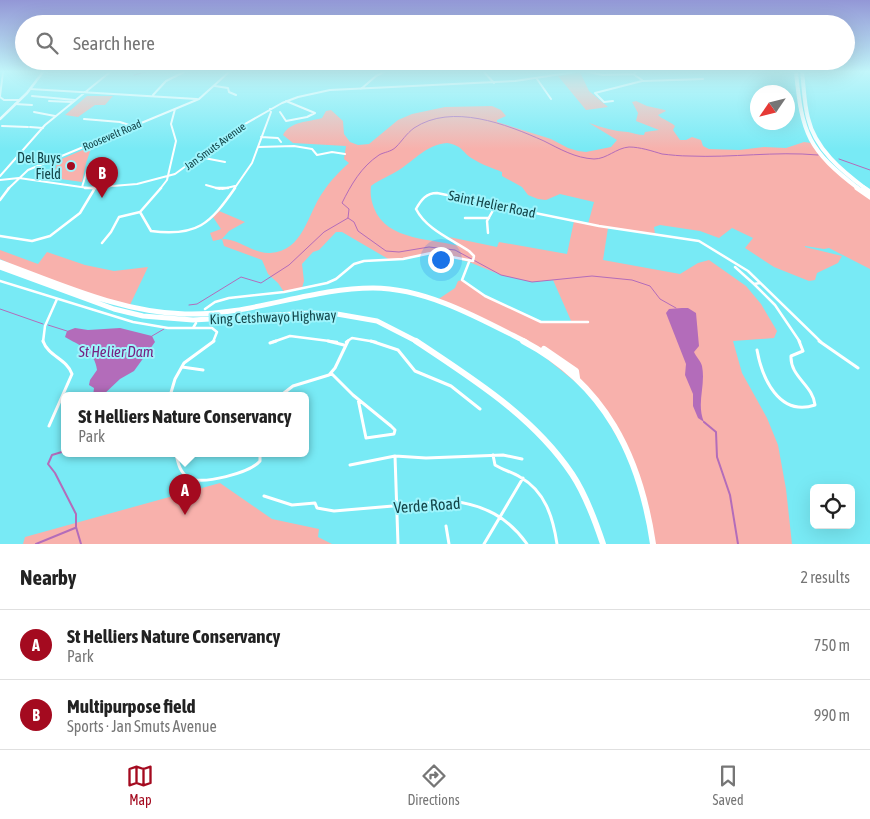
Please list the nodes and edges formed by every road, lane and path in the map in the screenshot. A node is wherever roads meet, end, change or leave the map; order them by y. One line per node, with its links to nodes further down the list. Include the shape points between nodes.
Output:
1 (1, 97): 12 (street)
2 (23, 97): 12 (street)
3 (44, 97): 13 (street)
4 (79, 97): 13 (street)
5 (185, 97): 10 (street)
6 (302, 97): 17 (street, Jan Smuts Avenue)
7 (599, 97): 14 (street, via 604,102)
8 (799, 97): 48 (highway, via 802,118 810,139 838,171)
9 (805, 97): 47 (highway, via 808,119 822,146 839,166)
10 (193, 98): 11 (street); 16 (street)
11 (199, 99): 16 (street, Roosevelt Road)
12 (20, 100): 18 (street)
13 (75, 101): 15 (street); 26 (street)
14 (613, 101)
15 (48, 102)
16 (191, 102): 20 (street, Roosevelt Road)
17 (287, 102): 21 (street, Jan Smuts Avenue); 23 (street, via 315,113 286,121)
18 (15, 104): 19 (street); 27 (street)
19 (32, 105)
20 (175, 109): 30 (street, Roosevelt Road); 40 (street, via 171,124 176,141)
21 (270, 109): 24 (street, Jan Smuts Avenue); 25 (street)
22 (34, 112): 26 (street)
23 (280, 112)
24 (264, 113): 25 (street); 36 (street, Jan Smuts Avenue)
25 (269, 114): 32 (street)
26 (56, 116): 31 (street)
27 (0, 119)
28 (84, 119): 30 (street)
29 (2, 126): 31 (street)
30 (132, 126): 41 (street, Roosevelt Road, via 28,170)
31 (43, 128): 39 (street)
32 (261, 137): 33 (street, via 278,138); 34 (street)
33 (281, 142)
34 (258, 147): 35 (street, via 294,146 312,149 317,155); 44 (street, via 252,163)
35 (345, 154)
36 (199, 157): 37 (street); 40 (street, Jan Smuts Avenue, via 183,170)
37 (225, 162)
38 (89, 165): 45 (street)
39 (0, 176)
40 (166, 177): 46 (street, Jan Smuts Avenue, via 130,186); 51 (street, via 166,182)
41 (19, 178): 42 (street, Jan Smuts Avenue); 45 (street, Jan Smuts Avenue); 49 (street)
42 (0, 180)
43 (206, 185): 44 (street, via 221,189)
44 (236, 185): 51 (street, via 215,216 183,234 151,231)
45 (82, 188): 46 (street, Jan Smuts Avenue)
46 (94, 188): 55 (street, via 80,213 50,236 32,241)
47 (870, 192)
48 (870, 198)
49 (0, 200)
50 (496, 205): 53 (street); 58 (street, Saint Helier Road, via 434,192 425,196 416,209 424,220 469,251 474,259); 64 (street, Saint Helier Road, via 599,226 695,240 743,267)
51 (140, 212): 56 (street, via 119,216 112,232)
52 (466, 218): 53 (street)
53 (489, 218): 54 (street, via 486,225)
54 (488, 233)
55 (0, 236)
56 (102, 243)
57 (0, 260): 62 (highway, King Cetshwayo Highway)
58 (469, 262): 67 (street, via 431,253 403,259 364,261 352,265 327,283 230,298); 68 (street, via 462,280 485,296 545,323)
59 (0, 267): 62 (highway, King Cetshwayo Highway)
60 (734, 267): 65 (street)
61 (0, 271): 62 (highway)
62 (28, 275): 101 (highway, King Cetshwayo Highway, via 114,309 143,316 193,320 310,313 377,321 411,337 510,407 543,436 579,485); 102 (highway, King Cetshwayo Highway, via 139,309 188,314 240,311 336,292 376,288 416,294 443,303 557,356 576,370 576,379 606,411 630,452 647,501)
63 (0, 281): 66 (street)
64 (760, 283): 65 (street); 75 (street, Saint Helier Road, via 814,337)
65 (754, 284): 73 (street, via 777,306 803,348 790,360 796,374 815,398 813,406 787,404 779,400 760,368)
66 (57, 299): 70 (street, via 133,322); 78 (street, via 43,339 45,347 70,367 72,374)
67 (205, 309)
68 (588, 322)
69 (196, 323): 70 (street)
70 (193, 328): 74 (street, via 212,328 217,336)
71 (270, 343): 72 (street, via 290,336)
72 (344, 345): 77 (street); 83 (street, via 352,338 360,338 395,348 415,371 451,386)
73 (757, 350)
74 (182, 367): 76 (street); 79 (street)
75 (858, 368)
76 (203, 370)
77 (331, 374): 80 (street, via 293,386); 82 (street)
78 (64, 392)
79 (171, 392)
80 (285, 392)
81 (61, 399): 84 (street)
82 (358, 399): 82 (street, via 388,422 395,430 394,434 367,438)
83 (480, 408)
84 (49, 426)
85 (493, 455): 86 (street); 89 (street); 91 (street, via 497,467)
86 (395, 456): 90 (street); 93 (street)
87 (177, 457): 88 (street, via 184,474 200,481 253,468)
88 (260, 457)
89 (522, 459)
90 (350, 465)
91 (523, 478): 94 (street); 100 (street, via 544,500)
92 (264, 496): 93 (street, Verde Road, via 292,504 316,503 317,508 334,511)
93 (397, 507): 94 (street, Verde Road, via 465,502 486,507); 96 (street)
94 (501, 516): 98 (street); 99 (street, Verde Road, via 514,526)
95 (446, 526): 97 (street)
96 (398, 544)
97 (449, 544)
98 (484, 544)
99 (527, 544)
100 (557, 544)
101 (603, 544)
102 (653, 544)

